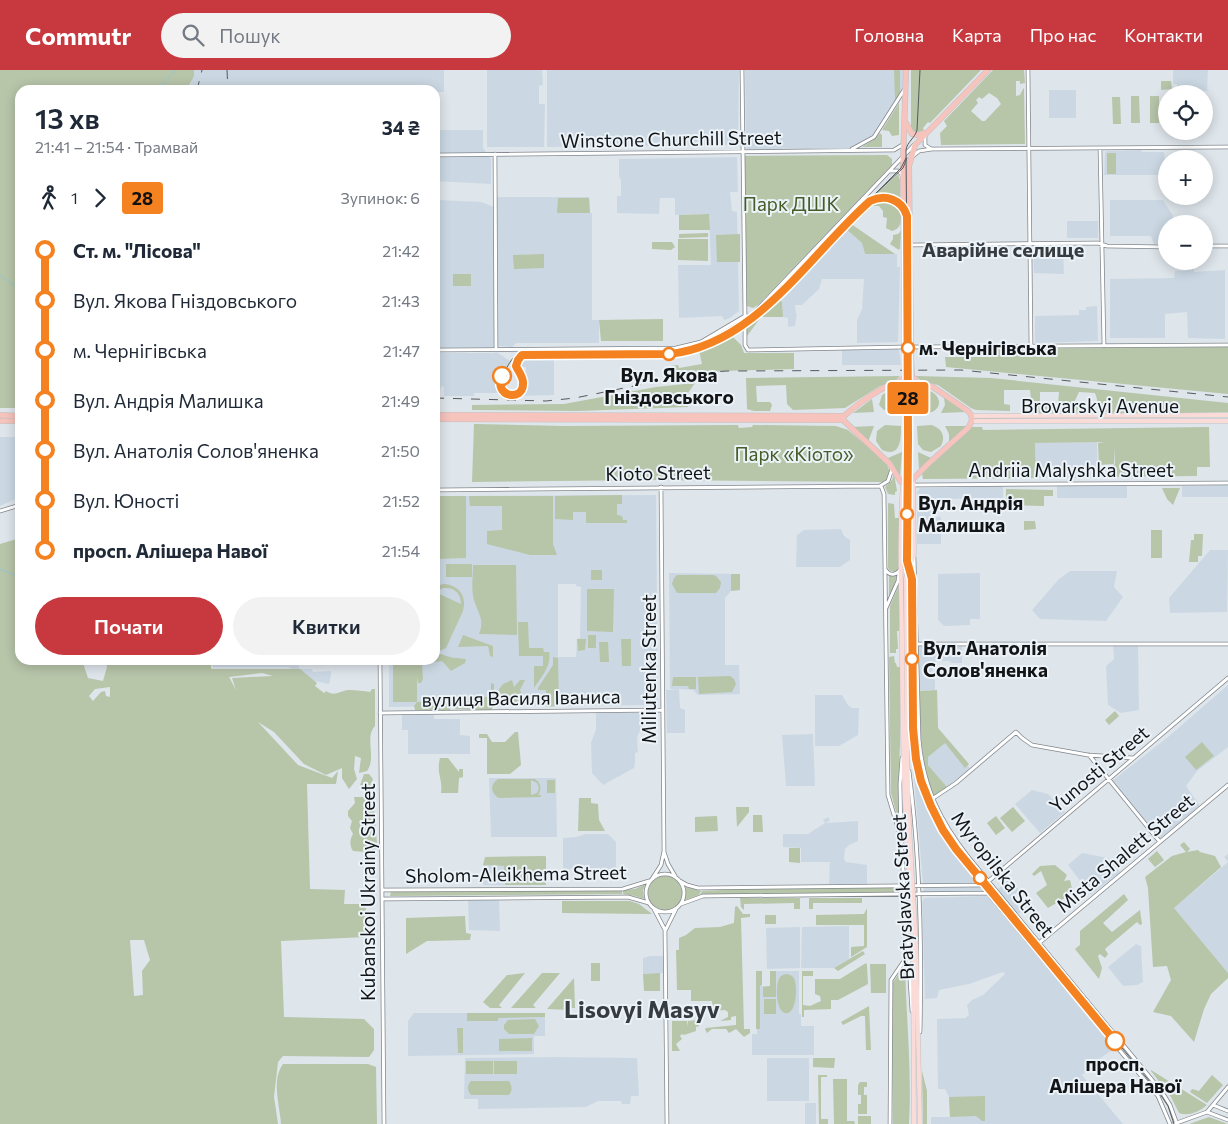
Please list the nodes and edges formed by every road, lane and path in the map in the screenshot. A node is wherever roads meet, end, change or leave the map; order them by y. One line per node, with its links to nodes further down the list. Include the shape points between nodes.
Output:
1 (742, 70): 16 (street)
2 (906, 70): 5 (highway)
3 (988, 70): 7 (highway)
4 (1028, 70): 13 (street)
5 (906, 85): 6 (highway); 15 (street, via 874,137)
6 (905, 118): 7 (highway, via 912,134); 8 (highway)
7 (926, 133): 9 (highway); 12 (street, via 926,145)
8 (904, 144): 14 (street, Winstone Churchill Street); 19 (highway)
9 (915, 144): 19 (street); 20 (highway)
10 (1228, 147): 11 (street)
11 (1100, 148): 13 (street); 25 (street)
12 (932, 149): 13 (street); 20 (street, via 919,151)
13 (1029, 149): 24 (street)
14 (894, 150): 15 (street, Winstone Churchill Street); 21 (street, via 901,155)
15 (849, 151): 16 (street, Winstone Churchill Street)
16 (743, 152): 18 (street, Winstone Churchill Street); 30 (street)
17 (440, 154): 18 (street, Winstone Churchill Street)
18 (495, 154): 41 (street)
19 (904, 156): 21 (street); 23 (highway)
20 (910, 161): 26 (highway)
21 (897, 164): 22 (street)
22 (890, 172): 23 (street, via 899,171); 31 (street)
23 (904, 179): 38 (highway)
24 (1030, 244): 25 (street); 26 (street); 36 (street)
25 (1103, 244): 27 (street); 37 (street)
26 (910, 245): 39 (highway)
27 (1158, 246)
28 (1213, 246): 29 (street)
29 (1228, 246)
30 (746, 309): 31 (street, via 750,309); 32 (street)
31 (752, 314): 32 (street)
32 (745, 316): 33 (street); 34 (street)
33 (737, 321): 34 (street); 41 (street, via 701,342 672,348)
34 (745, 328): 38 (street, via 748,350)
35 (1228, 345): 37 (street)
36 (1032, 346): 37 (street); 39 (street)
37 (1104, 346)
38 (904, 347): 42 (highway, bridge)
39 (912, 347): 43 (highway, bridge)
40 (440, 350): 41 (street)
41 (496, 350)
42 (904, 378): 43 (highway); 49 (highway, via 881,389)
43 (912, 378): 51 (highway, via 921,385 937,389 968,411)
44 (0, 415): 47 (highway)
45 (440, 415): 49 (highway)
46 (1228, 415): 51 (main road, Brovarskyi Avenue)
47 (15, 416)
48 (15, 418): 52 (highway)
49 (843, 418): 50 (highway); 54 (highway)
50 (440, 419)
51 (972, 419): 53 (main road, Brovarskyi Avenue); 55 (highway, via 968,428 928,464)
52 (0, 421)
53 (1228, 421)
54 (892, 466): 57 (highway); 58 (street, via 890,478)
55 (913, 483): 56 (street, Andriia Malyshka Street); 57 (highway); 63 (main road, Myropilska Street)
56 (1228, 483)
57 (903, 484): 65 (main road, Bratyslavska Street)
58 (881, 486): 59 (street, Kioto Street); 64 (street, Bratyslavska Street, via 884,494)
59 (661, 487): 60 (street, Kioto Street); 72 (street, Miliutenka Street)
60 (440, 490)
61 (15, 506): 62 (street)
62 (0, 511)
63 (914, 554): 66 (main road, Bratyslavska Street); 68 (street, Myropilska Street)
64 (885, 569): 65 (street, via 890,574); 67 (street, Bratyslavska Street)
65 (900, 571): 66 (main road); 67 (street, Bratyslavska Street); 74 (main road, Bratyslavska Street)
66 (906, 576): 74 (main road, Bratyslavska Street)
67 (885, 610): 80 (street, Bratyslavska Street, via 888,795)
68 (916, 644): 69 (street); 79 (street, Myropilska Street, via 919,748)
69 (1228, 644)
70 (380, 665): 73 (street, Kubanskoi Ukrainy Street)
71 (1228, 678): 76 (street, Yunosti Street)
72 (663, 710): 73 (street, вулиця Василя Іваниса); 82 (street, Miliutenka Street)
73 (380, 713): 91 (street, Kubanskoi Ukrainy Street)
74 (905, 751): 80 (street, Bratyslavska Street, via 900,784); 83 (street, Bratyslavska Street); 104 (main road, Bratyslavska Street, bridge)
75 (1088, 754): 76 (street); 77 (street); 79 (street, via 1032,745 1016,732)
76 (1133, 758): 77 (street, Yunosti Street)
77 (1108, 778): 81 (street); 88 (street, Yunosti Street)
78 (1228, 785): 81 (street, Mista Shalett Street)
79 (932, 799): 88 (street, Myropilska Street, via 953,838)
80 (901, 838): 85 (street, Bratyslavska Street)
81 (1160, 842): 103 (street, Mista Shalett Street)
82 (664, 851): 84 (street, Miliutenka Street); 86 (street, Miliutenka Street, via 661,865)
83 (917, 874): 85 (street, via 913,879); 90 (street, Bratyslavska Street)
84 (675, 876): 86 (street, via 661,874); 87 (street)
85 (904, 876): 89 (street, Bratyslavska Street)
86 (651, 880): 91 (street, Sholom-Aleikhema Street, via 623,889); 96 (street, via 646,892)
87 (680, 881): 89 (street, via 698,888); 97 (street, via 684,892)
88 (988, 881): 90 (street, via 984,885); 92 (street); 103 (street, Myropilska Street)
89 (904, 886): 90 (street); 93 (street, Bratyslavska Street)
90 (918, 887): 94 (street, Bratyslavska Street)
91 (382, 890): 95 (street, Kubanskoi Ukrainy Street)
92 (988, 893): 94 (street); 118 (street, Myropilska Street, via 1158,1096)
93 (905, 894): 94 (street); 97 (street, via 702,896); 99 (street, Bratyslavska Street)
94 (918, 894): 98 (street, Bratyslavska Street)
95 (383, 899): 96 (street, Sholom-Aleikhema Street, via 622,897); 113 (street, Kubanskoi Ukrainy Street)
96 (649, 903): 100 (street)
97 (681, 904): 101 (street)
98 (919, 904): 99 (street, via 909,902); 107 (street, Bratyslavska Street)
99 (906, 906): 105 (street, Bratyslavska Street)
100 (654, 909): 101 (street, via 665,912); 102 (street)
101 (676, 909): 102 (street)
102 (665, 931): 114 (street)
103 (1039, 943): 118 (street, Myropilska Street, via 1162,1092 1170,1105)
104 (914, 945): 106 (main road, Bratyslavska Street); 107 (main road, Bratyslavska Street)
105 (909, 954): 106 (street, Bratyslavska Street); 115 (street, via 890,980)
106 (913, 1041): 116 (main road, Bratyslavska Street)
107 (919, 1042): 117 (main road, Bratyslavska Street)
108 (1228, 1087): 109 (street)
109 (1213, 1105): 110 (street); 111 (street)
110 (1228, 1111)
111 (1207, 1112): 112 (street); 118 (street)
112 (1228, 1120)
113 (384, 1124)
114 (667, 1124)
115 (890, 1124)
116 (914, 1124)
117 (920, 1124)
118 (1174, 1124)

